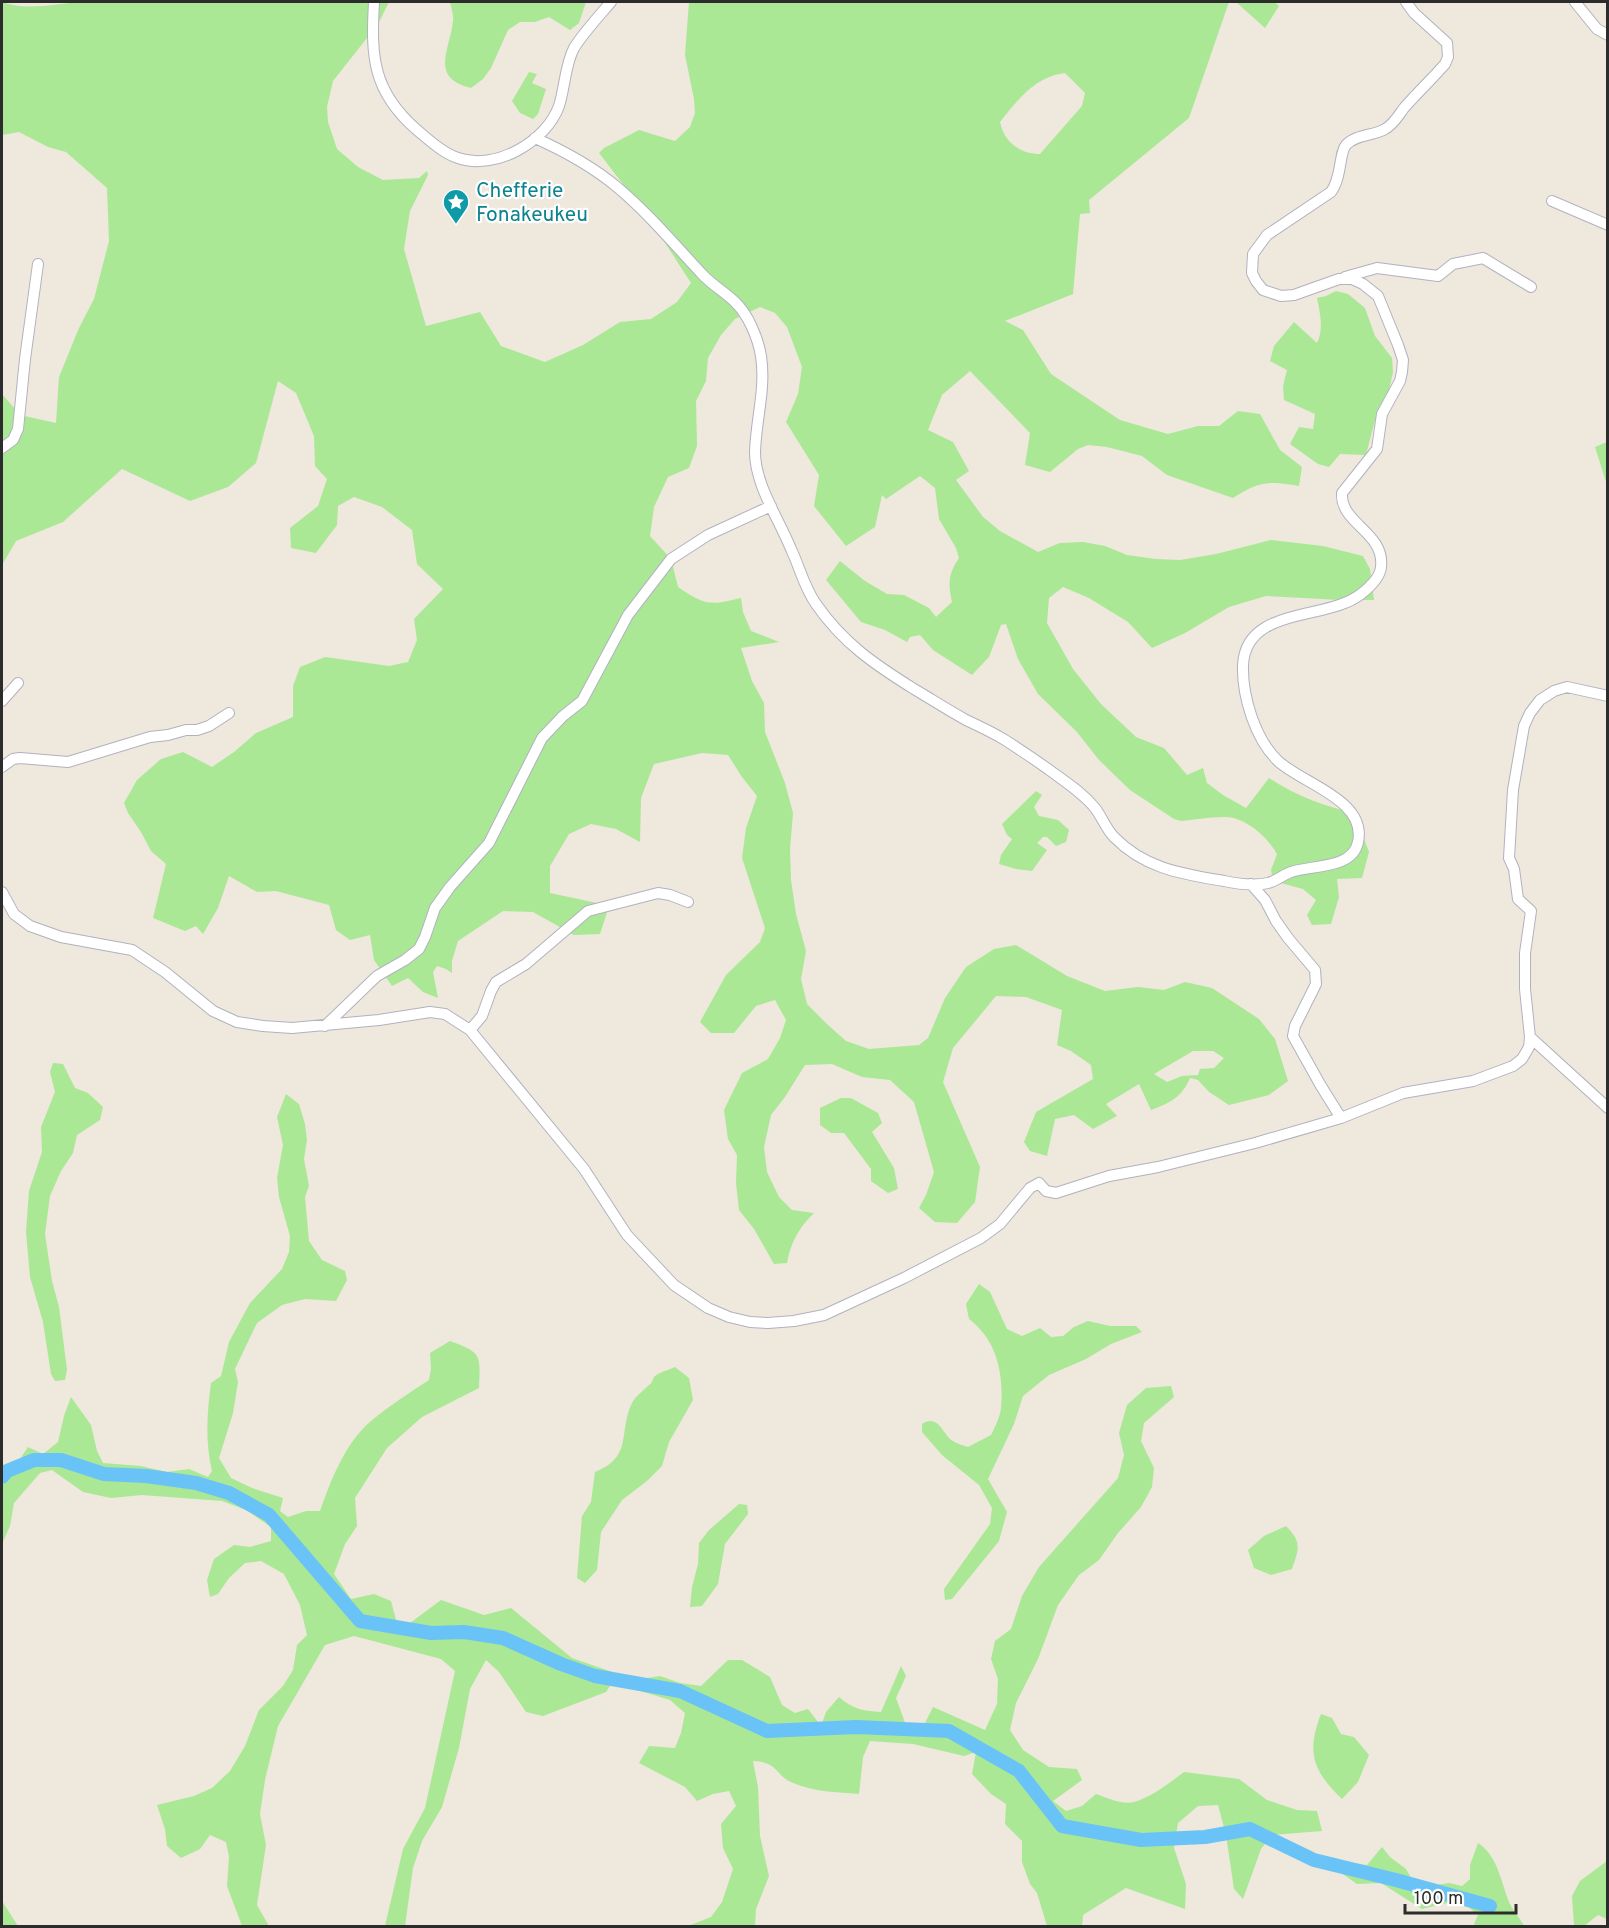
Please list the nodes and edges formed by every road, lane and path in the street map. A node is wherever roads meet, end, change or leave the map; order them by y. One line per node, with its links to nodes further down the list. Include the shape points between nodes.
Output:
1 (374, 2): 6 (street, via 372,39 376,70 392,103 416,129 449,154 477,161 503,158)
2 (611, 2): 6 (street, via 573,50 559,107)
3 (1406, 2): 10 (street, via 1447,43 1445,64 1392,124 1347,144 1337,183 1330,192 1268,235 1253,255 1252,273 1256,281 1263,290 1281,296)
4 (1575, 2): 5 (street, via 1597,29)
5 (1608, 35)
6 (535, 138): 13 (street, via 582,162 613,184 744,314 761,359 756,461)
7 (1552, 201): 8 (street)
8 (1608, 225)
9 (38, 264): 12 (street, via 18,429 13,440)
10 (1339, 279): 11 (street, via 1377,268 1438,276 1453,264 1483,258); 19 (street, via 1358,281 1378,296 1403,360 1400,381 1381,417 1377,449 1342,493 1344,509 1375,542 1381,566 1373,583 1355,600 1277,621 1261,630 1251,640 1243,663 1246,693 1268,749 1294,774 1344,804 1354,817 1359,838 1357,849 1345,860 1292,872)
11 (1531, 287)
12 (2, 448)
13 (771, 506): 20 (street, via 805,586 835,631 857,651 1051,771 1092,804 1111,834 1150,863 1184,875); 24 (street, via 708,535 671,560 628,615 582,701 542,738 489,843 435,908 418,949 377,976)
14 (18, 683): 16 (street)
15 (1608, 696): 26 (street, via 1567,687 1554,691 1530,713 1522,735 1513,790 1509,858 1518,899 1531,911 1525,953)
16 (2, 700)
17 (229, 713): 18 (street, via 197,730 150,737 68,762 20,758)
18 (2, 767)
19 (1271, 882): 20 (street); 22 (street)
20 (1251, 884): 22 (street)
21 (2, 892): 24 (street, via 14,914 30,926 61,937 132,950 219,1015 263,1026)
22 (1265, 900): 28 (street, via 1276,921 1315,970 1316,984 1293,1036)
23 (688, 902): 25 (street, via 658,893 588,911 526,964 496,982 482,1016)
24 (324, 1026): 25 (street, via 430,1012 445,1014)
25 (470, 1030): 28 (street, via 584,1169 627,1235 659,1271 708,1308 750,1322 794,1321 824,1315 904,1278 981,1238 1008,1217 1036,1184 1056,1193 1108,1176 1255,1143)
26 (1530, 1037): 27 (street); 28 (street, via 1522,1059 1500,1073 1473,1082 1403,1094)
27 (1608, 1108)
28 (1341, 1118)

